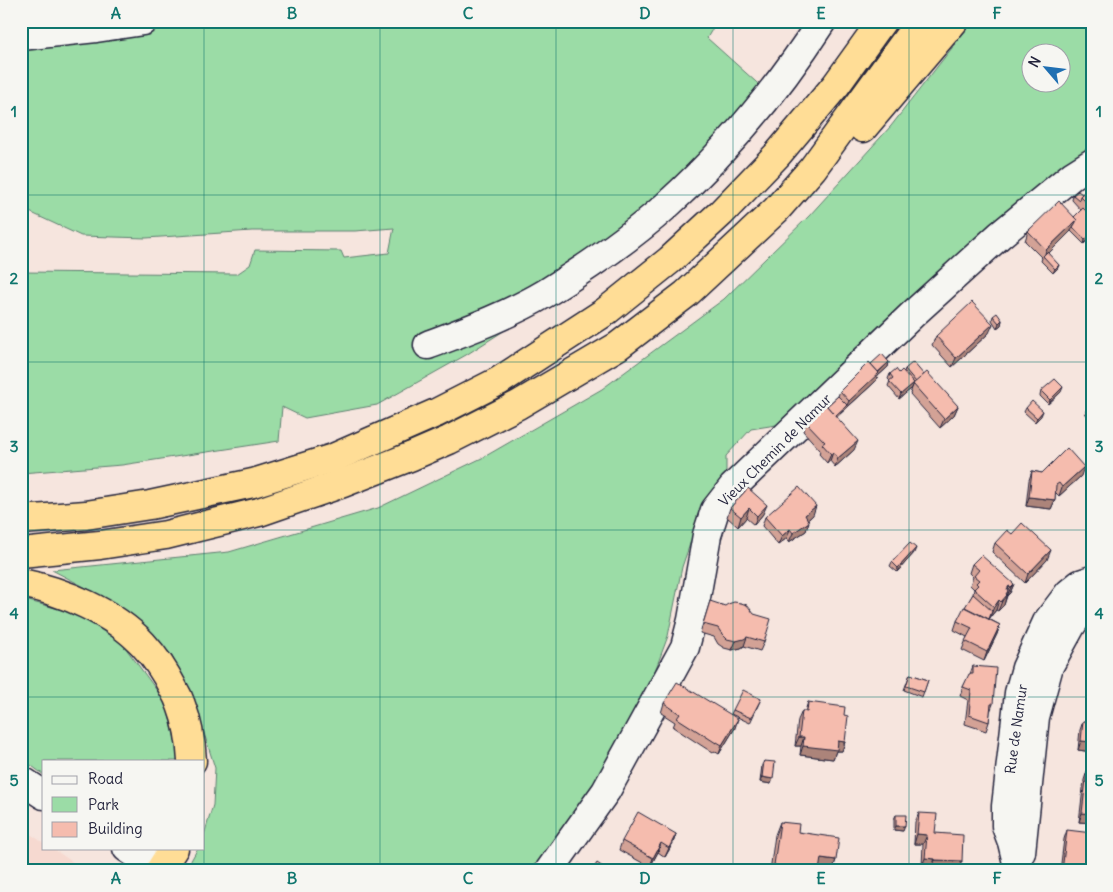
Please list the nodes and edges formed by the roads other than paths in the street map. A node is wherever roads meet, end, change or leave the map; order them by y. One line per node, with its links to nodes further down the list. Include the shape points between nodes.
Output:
1 (143, 21): 6 (street)
2 (822, 21): 9 (street, via 780,81 731,140 659,212 601,257 545,293 487,322)
3 (882, 21): 10 (highway, via 836,85 722,213 605,312 499,381 436,413 333,458 253,484 86,515)
4 (920, 21): 8 (highway)
5 (954, 21): 8 (highway, via 853,140)
6 (21, 36)
7 (1092, 163): 20 (street, Vieux Chemin de Namur, via 1000,235 920,307 733,487 715,510 707,535 686,647 606,791)
8 (813, 168): 11 (highway, via 776,210 686,294 618,346 518,405 449,440 343,483 259,512 166,535 100,546)
9 (428, 345)
10 (21, 520)
11 (21, 552)
12 (1092, 580): 21 (street, Rue de Namur, via 1069,593 1047,622 1026,668 1019,693 1006,826)
13 (21, 583): 15 (highway, via 83,603 115,620 142,643 165,672 181,704)
14 (1092, 594): 21 (street, Rue de Namur, via 1049,666 1035,717)
15 (192, 760)
16 (21, 780): 17 (street)
17 (42, 794)
18 (132, 850): 19 (street)
19 (165, 863)
20 (549, 871)
21 (1019, 871)

